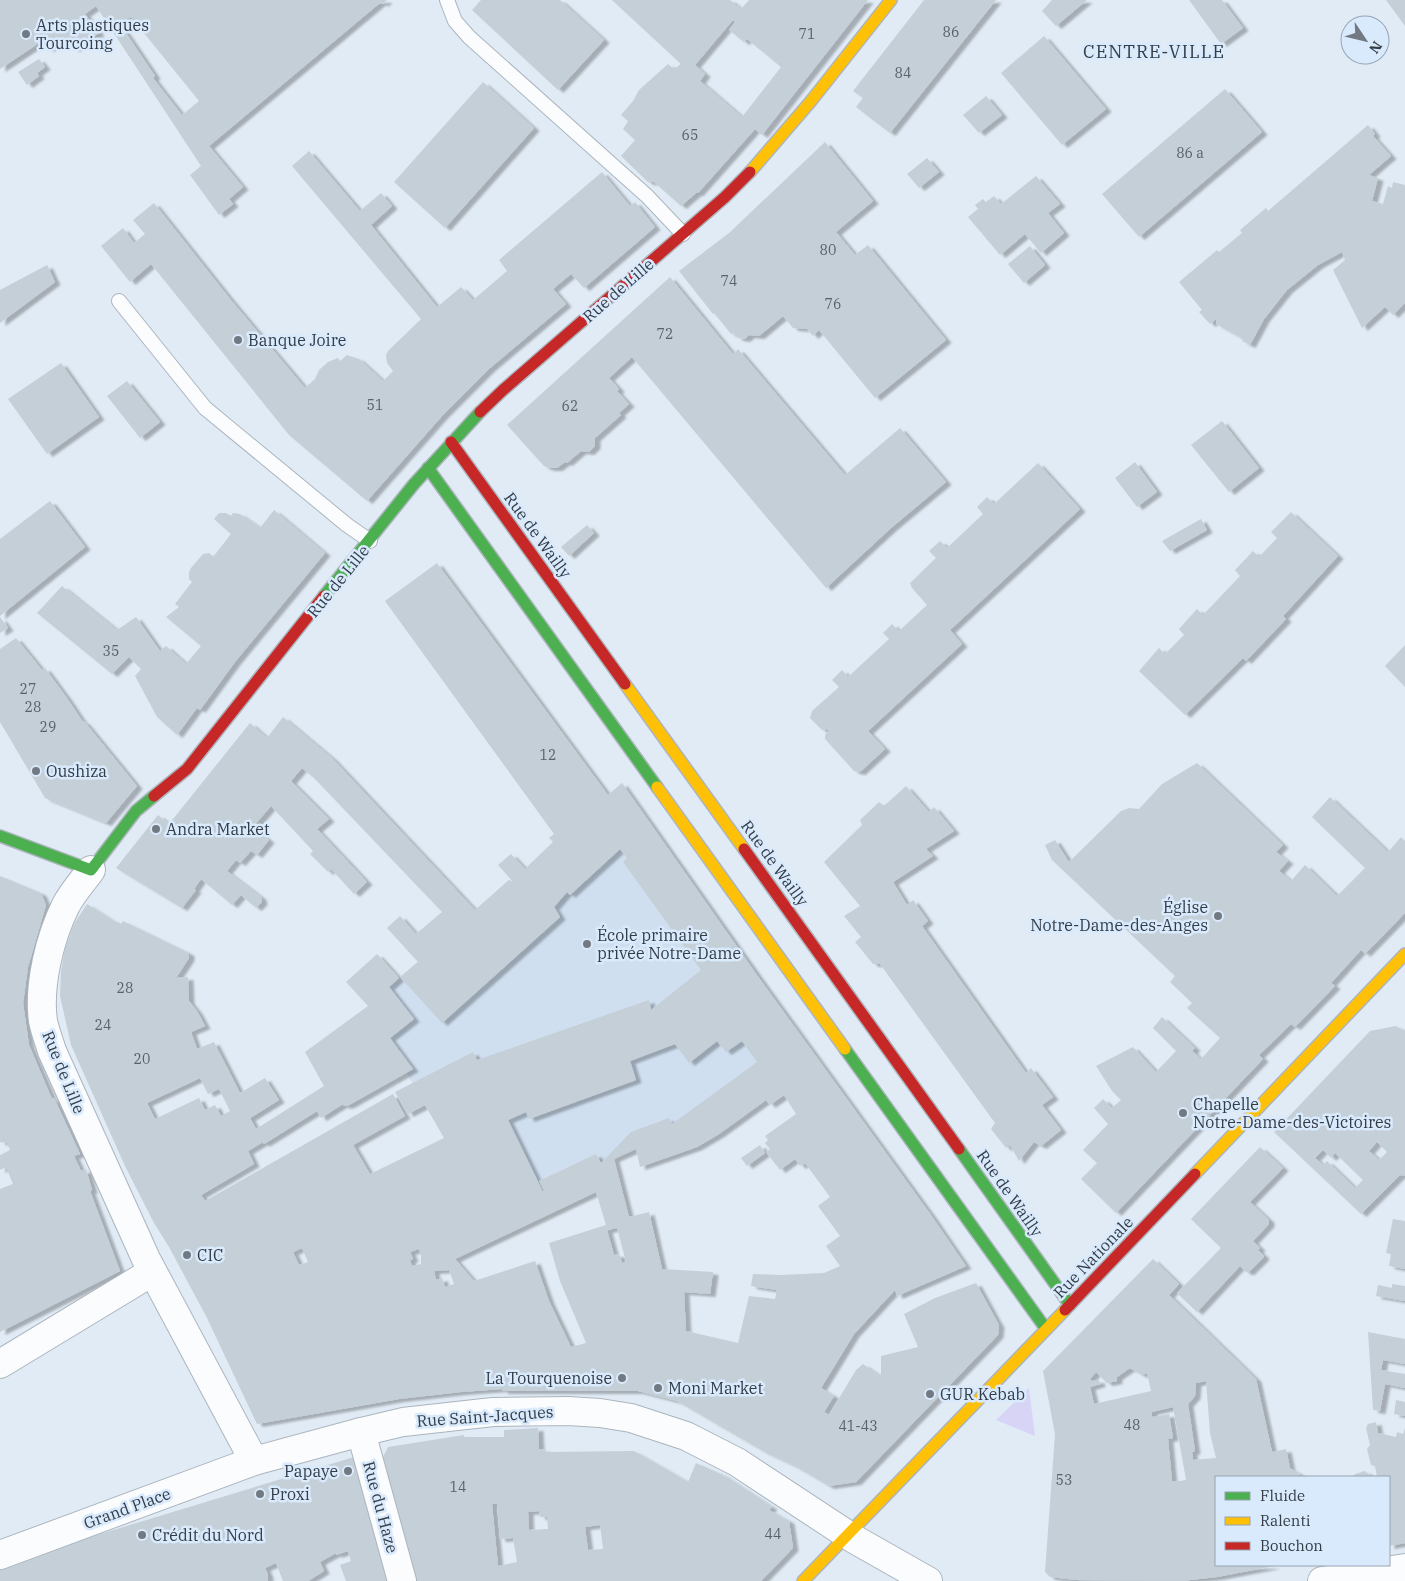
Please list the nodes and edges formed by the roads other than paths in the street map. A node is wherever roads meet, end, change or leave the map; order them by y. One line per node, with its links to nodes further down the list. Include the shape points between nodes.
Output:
1 (447, 0): 3 (lane, via 455,21 469,37 647,196)
2 (891, 0): 3 (main road, Rue de Lille, via 767,155)
3 (683, 234): 5 (main road, Rue de Lille, via 503,390)
4 (118, 301): 7 (lane, via 205,408)
5 (451, 442): 6 (main road, Rue de Lille); 12 (main road, Rue de Wailly)
6 (428, 468): 7 (main road, Rue de Lille); 13 (main road)
7 (370, 542): 9 (main road, Rue de Lille, via 187,769 136,811)
8 (0, 836): 9 (main road)
9 (91, 870): 11 (street, Rue de Lille, via 67,903 55,930 43,992 43,1021 52,1051)
10 (1405, 954): 12 (main road, Rue Nationale)
11 (149, 1266): 14 (street); 16 (street)
12 (1070, 1305): 13 (main road, Rue Nationale)
13 (1046, 1329): 17 (main road, Rue Nationale)
14 (0, 1364)
15 (361, 1432): 16 (street, Rue Saint-Jacques); 17 (street, Rue Saint-Jacques, via 403,1422 493,1412 568,1411 632,1418 716,1450); 21 (street, Rue du Haze)
16 (264, 1458): 18 (street, Grand Place)
17 (847, 1535): 20 (street, Rue Saint-Jacques); 22 (main road, Rue Nationale)
18 (0, 1555)
19 (1405, 1568): 23 (street)
20 (923, 1580)
21 (402, 1581)
22 (803, 1581)
23 (1322, 1581)

